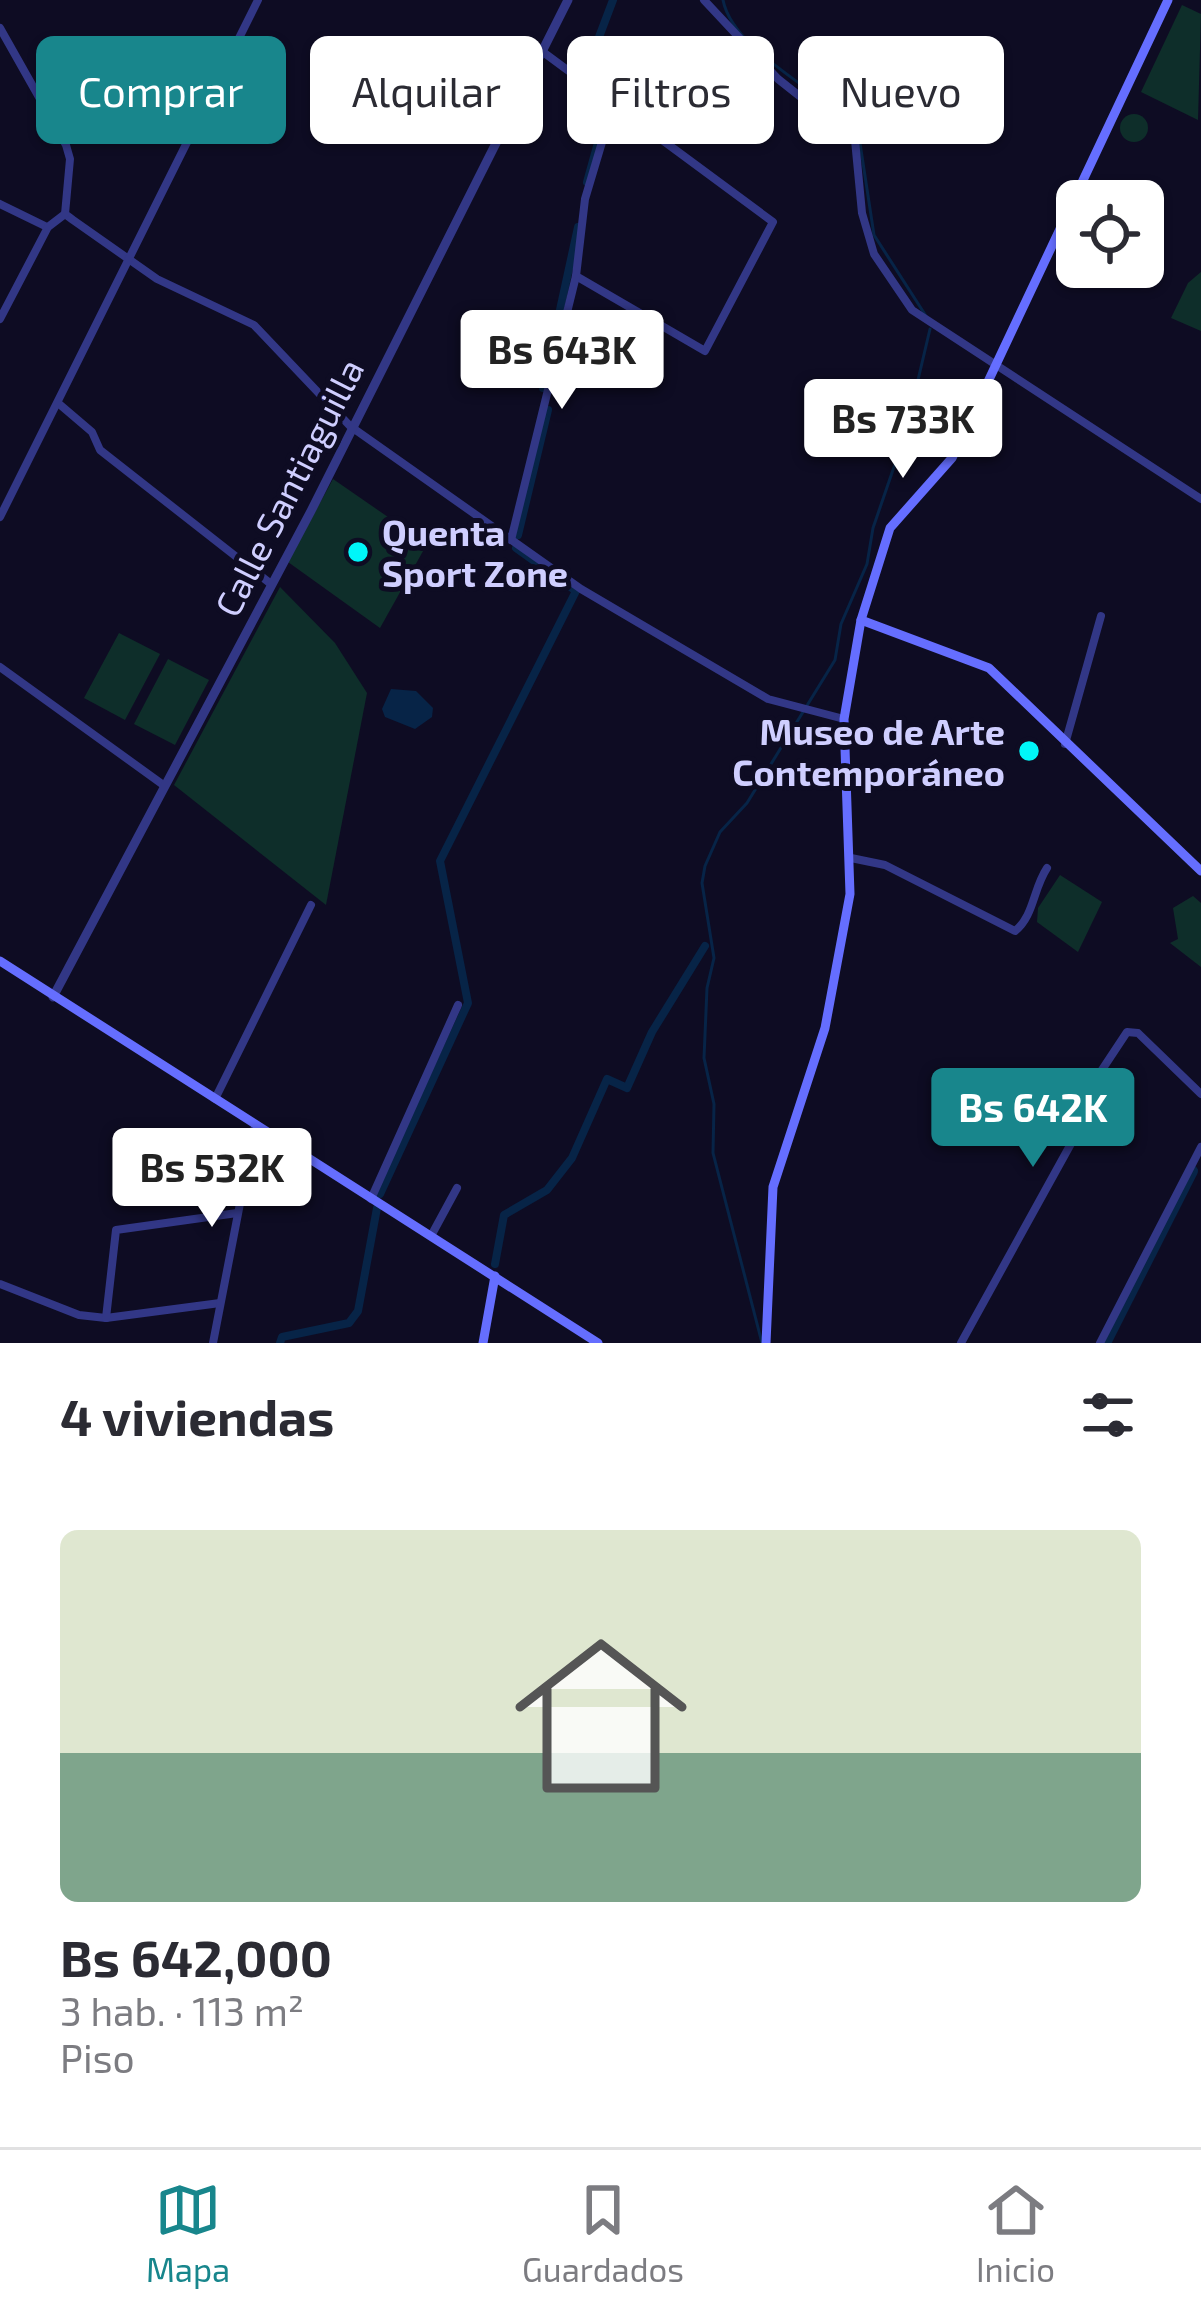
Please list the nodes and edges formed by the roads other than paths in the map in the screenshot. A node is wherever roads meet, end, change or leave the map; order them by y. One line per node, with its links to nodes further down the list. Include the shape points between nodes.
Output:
1 (258, 0): 14 (street)
2 (568, 0): 6 (street, Calle Santiaguilla)
3 (704, 0): 17 (street, via 778,79 855,140 874,254 928,323)
4 (1168, 0): 17 (main road)
5 (0, 28): 12 (street, via 66,145)
6 (543, 52): 7 (street)
7 (567, 69)
8 (496, 144): 19 (street, Calle Santiaguilla)
9 (601, 144): 15 (street)
10 (670, 144): 15 (street, via 773,222 705,351)
11 (0, 204): 13 (street)
12 (65, 214): 13 (street); 14 (street)
13 (48, 227): 16 (street)
14 (129, 260): 18 (street); 19 (street, via 254,325)
15 (576, 276): 22 (street)
16 (0, 319)
17 (995, 362): 20 (street); 25 (main road, via 952,458 895,518)
18 (58, 403): 21 (street); 23 (street, via 100,449)
19 (350, 426): 22 (street); 23 (street, Calle Santiaguilla)
20 (1201, 500)
21 (1, 510)
22 (511, 540): 27 (street, via 752,690)
23 (272, 584): 29 (street, Calle Santiaguilla)
24 (1101, 616): 28 (street)
25 (861, 620): 27 (main road); 28 (main road, via 989,668)
26 (0, 668): 29 (street)
27 (844, 719): 30 (main road)
28 (1066, 746): 32 (main road)
29 (162, 784): 35 (street, Calle Santiaguilla)
30 (851, 858): 31 (street, via 885,865 1015,931); 52 (main road, via 825,1028 773,1187)
31 (1047, 868)
32 (1201, 871)
33 (311, 905): 38 (street)
34 (0, 962): 35 (main road)
35 (53, 998): 38 (main road)
36 (458, 1005): 42 (street)
37 (1201, 1094): 53 (street, via 1138,1033 1126,1032 1084,1097 1078,1131)
38 (215, 1100): 39 (main road)
39 (255, 1126): 42 (main road); 43 (street)
40 (1201, 1147): 54 (street)
41 (457, 1188): 44 (street)
42 (371, 1199): 44 (main road)
43 (237, 1213): 47 (street); 48 (street, via 116,1230)
44 (431, 1236): 45 (main road)
45 (495, 1276): 50 (main road); 51 (main road)
46 (0, 1284): 48 (street)
47 (220, 1303): 48 (street); 49 (street)
48 (106, 1318)
49 (213, 1343)
50 (483, 1343)
51 (598, 1343)
52 (766, 1343)
53 (961, 1343)
54 (1100, 1343)

